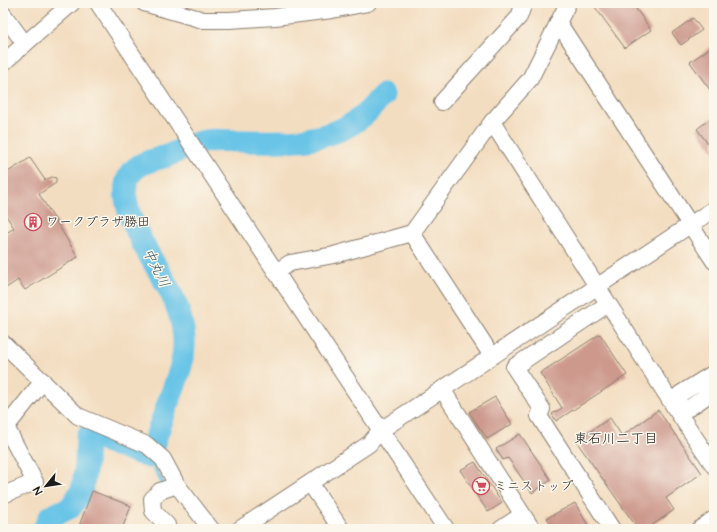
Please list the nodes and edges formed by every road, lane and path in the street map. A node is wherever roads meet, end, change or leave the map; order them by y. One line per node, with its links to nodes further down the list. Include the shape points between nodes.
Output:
1 (72, 3): 9 (street)
2 (98, 3): 17 (street)
3 (144, 3): 4 (street, via 203,20 275,17)
4 (368, 3)
5 (524, 3): 11 (street, via 519,17)
6 (568, 3): 8 (street)
7 (3, 14): 9 (street)
8 (558, 22): 12 (street, via 530,78); 14 (street)
9 (24, 44): 10 (street)
10 (3, 63)
11 (442, 102)
12 (492, 122): 15 (street); 18 (street)
13 (714, 209): 14 (street)
14 (690, 225): 16 (street); 18 (street)
15 (412, 233): 17 (street, via 334,255 290,263); 21 (street)
16 (714, 261)
17 (276, 272): 28 (street)
18 (596, 286): 19 (street); 21 (street)
19 (608, 304): 26 (street); 42 (street, via 514,366 542,409 539,416)
20 (3, 343): 23 (street)
21 (492, 356): 24 (street)
22 (714, 373): 26 (street, via 680,394)
23 (43, 382): 27 (street); 31 (street, via 78,416 147,445 163,458)
24 (442, 389): 28 (street); 33 (street)
25 (714, 391): 26 (street, via 689,408)
26 (675, 408): 29 (street)
27 (4, 427): 32 (street, via 35,482)
28 (381, 430): 30 (street, via 370,444); 39 (street)
29 (714, 466)
30 (310, 482): 37 (street); 38 (street)
31 (177, 485): 35 (street, via 160,491 152,499 153,511 167,525); 36 (street)
32 (3, 494)
33 (522, 515): 40 (street); 41 (street)
34 (714, 519): 43 (street)
35 (167, 529)
36 (211, 529)
37 (240, 529)
38 (341, 529)
39 (446, 529)
40 (501, 529)
41 (532, 529)
42 (612, 529)
43 (700, 529)

